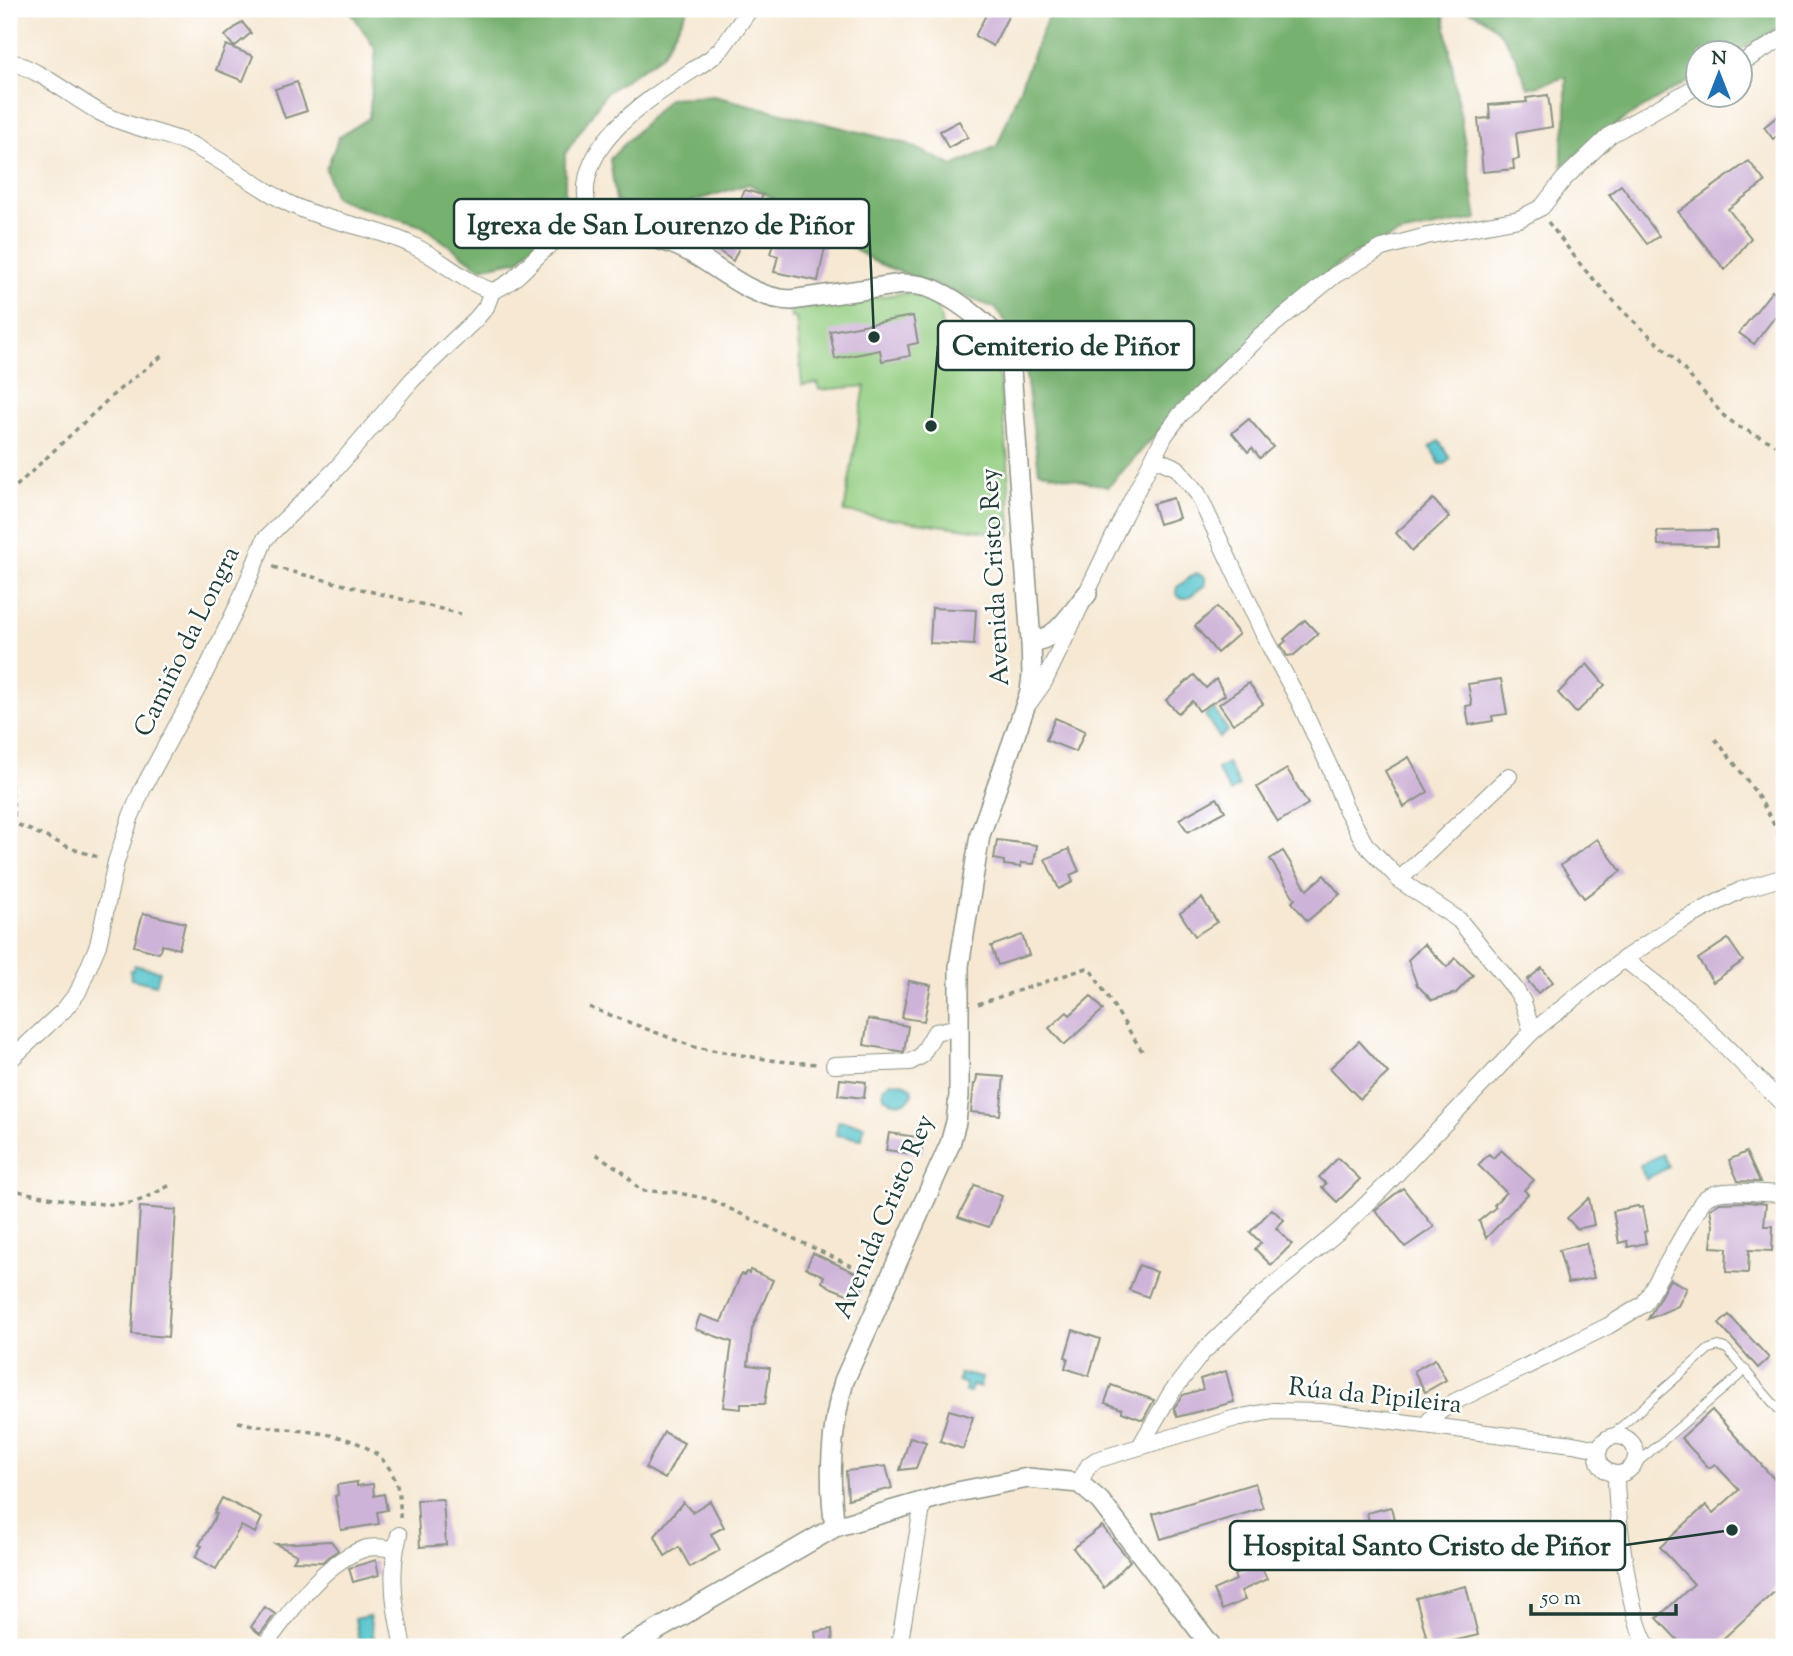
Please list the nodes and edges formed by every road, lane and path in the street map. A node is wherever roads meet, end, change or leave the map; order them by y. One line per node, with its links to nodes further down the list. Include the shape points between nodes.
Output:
1 (751, 9): 7 (street, via 722,48 633,110 608,139 585,184)
2 (1784, 37): 3 (street)
3 (1755, 55)
4 (9, 61): 8 (street, via 42,75 115,120 189,144 305,211 394,237)
5 (1685, 93): 6 (street, via 1610,135)
6 (1539, 209): 10 (path, via 1584,268 1724,416); 11 (street, via 1519,219 1400,241 1335,275 1261,335 1180,415)
7 (589, 213): 8 (street, via 511,282); 16 (street, Avenida Cristo Rey, via 614,231 685,249 760,295 791,299 882,285 918,285 946,295 996,335 1012,366)
8 (492, 291): 13 (street, Camiño da Longra, via 471,326 412,380 336,469 270,532)
9 (163, 355): 12 (path, via 115,393)
10 (1784, 448)
11 (1154, 458): 14 (street); 26 (street, via 1177,468 1198,494 1361,838)
12 (9, 494)
13 (253, 564): 15 (path); 24 (street, Camiño da Longra, via 201,681 143,788)
14 (1087, 594): 16 (street, via 1051,637); 17 (street, via 1044,682)
15 (461, 614)
16 (1031, 642): 17 (street, Avenida Cristo Rey, via 1032,675)
17 (1025, 708): 28 (street, Avenida Cristo Rey, via 980,835 961,950)
18 (1716, 739): 23 (path, via 1770,817)
19 (9, 762): 22 (path)
20 (1509, 776): 26 (street)
21 (9, 821): 22 (path)
22 (15, 823): 24 (path)
23 (1784, 856)
24 (116, 863): 33 (street, Camiño da Longra, via 98,945 78,992)
25 (1784, 877): 27 (street, via 1722,898)
26 (1399, 880): 31 (street, via 1459,920 1516,990)
27 (1625, 959): 31 (street); 35 (street, via 1681,1003)
28 (959, 1005): 30 (street, Avenida Cristo Rey); 32 (path, via 989,1001 1087,968)
29 (589, 1007): 34 (path, via 694,1047)
30 (959, 1027): 34 (street, via 935,1032 921,1056 910,1062); 40 (street, Avenida Cristo Rey, via 956,1122 950,1144)
31 (1532, 1032): 46 (street, via 1340,1230 1202,1353)
32 (1144, 1054)
33 (9, 1060)
34 (834, 1065)
35 (1784, 1105)
36 (596, 1154): 40 (path, via 622,1171 637,1189 709,1199)
37 (172, 1185): 38 (path, via 126,1203)
38 (9, 1189)
39 (1784, 1193): 44 (street, via 1709,1194 1644,1304 1448,1405)
40 (888, 1282): 50 (street, Avenida Cristo Rey, via 840,1395 831,1485)
41 (1746, 1370): 42 (lane); 45 (lane, via 1727,1349 1709,1349); 47 (lane)
42 (1784, 1416)
43 (238, 1422): 51 (path, via 330,1434 386,1463 397,1482)
44 (1426, 1426): 45 (street, Rúa da Pipileira); 46 (street, Rúa da Pipileira, via 1322,1412 1273,1411)
45 (1603, 1444): 47 (street, via 1603,1467); 47 (street, Rúa da Pipileira, via 1619,1436 1634,1446 1636,1458)
46 (1139, 1446): 48 (street, Rúa da Pipileira, via 1096,1460)
47 (1623, 1471): 57 (street, Rúa da Pipileira, via 1618,1518 1635,1612)
48 (1079, 1483): 49 (street, via 1028,1478); 56 (street, via 1101,1501)
49 (923, 1502): 50 (street); 55 (street)
50 (835, 1527): 54 (street)
51 (397, 1542): 52 (street, via 366,1549 340,1563 317,1582); 53 (street, via 393,1597)
52 (270, 1638)
53 (403, 1647)
54 (628, 1647)
55 (899, 1647)
56 (1212, 1647)
57 (1648, 1647)

